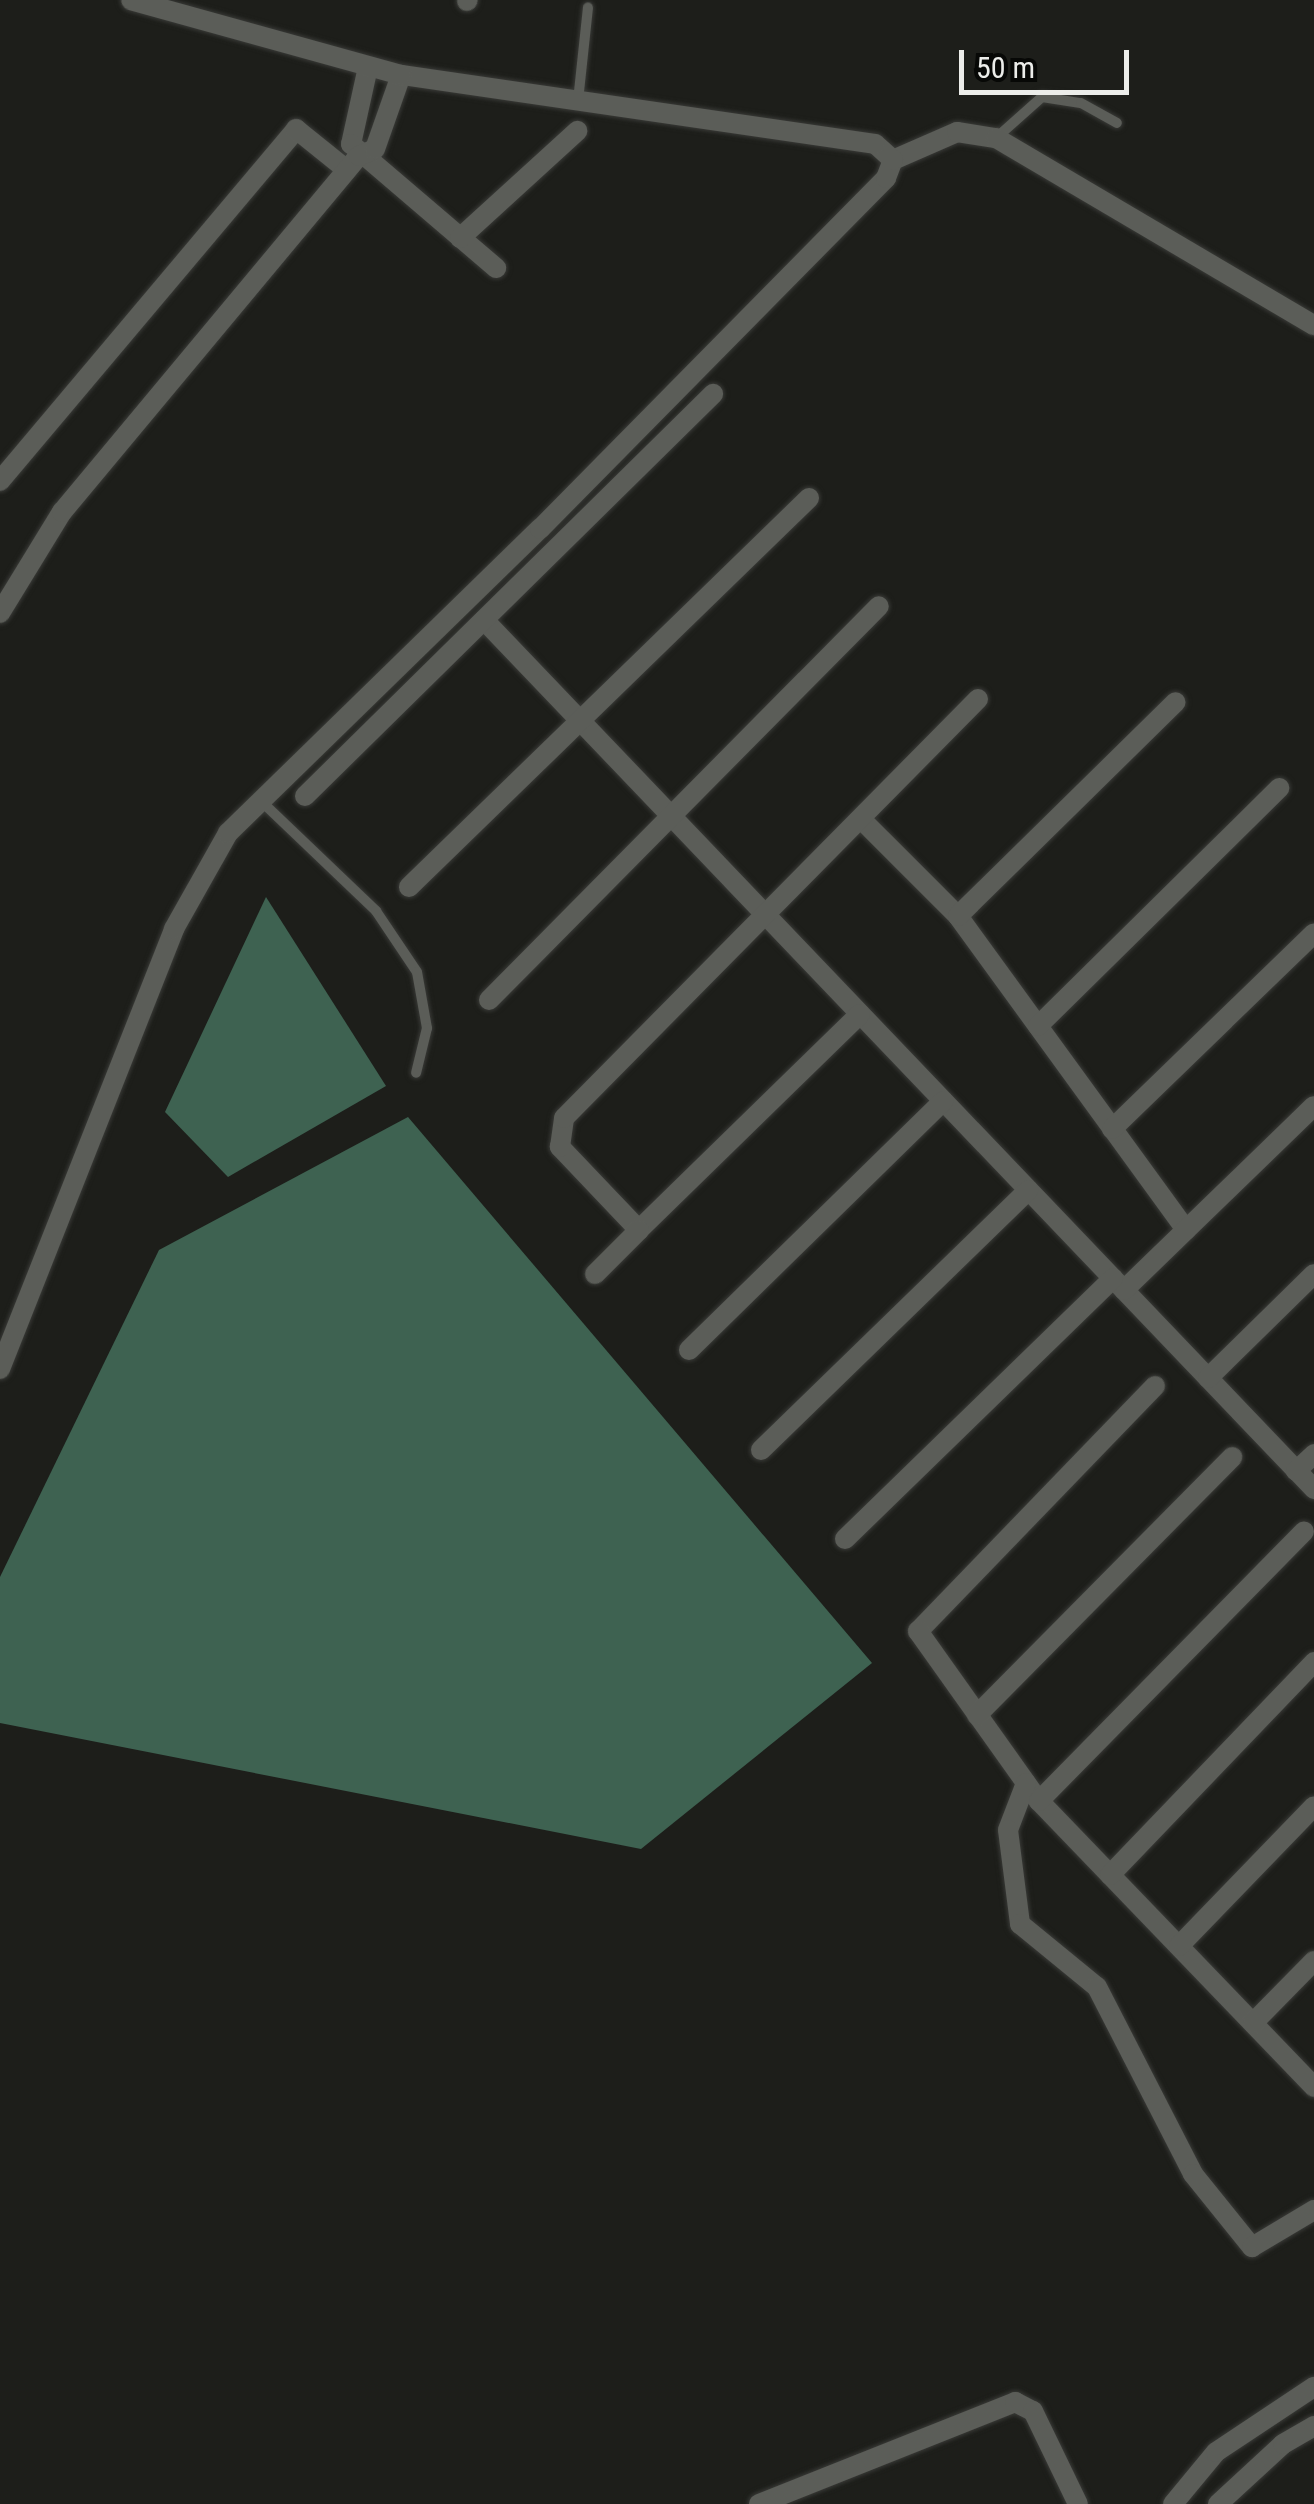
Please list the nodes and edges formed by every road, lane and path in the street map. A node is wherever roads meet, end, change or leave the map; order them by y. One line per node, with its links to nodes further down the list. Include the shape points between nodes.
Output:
1 (131, 0): 3 (street)
2 (588, 8): 5 (lane)
3 (368, 68): 4 (street); 10 (street, via 350,127)
4 (401, 75): 5 (street); 10 (street, via 384,136)
5 (578, 101): 9 (street, via 875,144)
6 (1117, 124): 8 (lane, via 1061,97 1042,97)
7 (577, 131): 11 (street)
8 (999, 135): 9 (street, via 957,132); 13 (street)
9 (892, 160): 25 (street, via 886,178 568,501)
10 (353, 163): 11 (street); 15 (street, via 296,129); 18 (street, via 62,512)
11 (460, 238): 12 (street)
12 (496, 268)
13 (1314, 325)
14 (713, 394): 19 (street)
15 (0, 481)
16 (809, 498): 22 (street)
17 (879, 606): 26 (street)
18 (0, 613)
19 (484, 620): 22 (street); 24 (street)
20 (978, 700): 27 (street)
21 (1176, 702): 30 (street)
22 (579, 720): 26 (street); 28 (street)
23 (1279, 788): 34 (street)
24 (305, 796)
25 (259, 799): 35 (lane, via 376,911 417,972 428,1028); 46 (street, via 198,876 182,911)
26 (672, 817): 29 (street); 32 (street)
27 (863, 820): 29 (street); 30 (street)
28 (409, 887)
29 (767, 916): 33 (street); 40 (street, via 564,1118 560,1148)
30 (958, 916): 34 (street)
31 (1314, 934): 38 (street)
32 (489, 1000)
33 (860, 1014): 36 (street); 40 (street)
34 (1038, 1026): 38 (street)
35 (416, 1072)
36 (943, 1101): 39 (street); 45 (street)
37 (1314, 1106): 41 (street)
38 (1112, 1129): 41 (street)
39 (1028, 1190): 44 (street); 49 (street)
40 (639, 1230): 42 (street)
41 (1186, 1230): 44 (street)
42 (594, 1274)
43 (1314, 1274): 47 (street)
44 (1118, 1284): 47 (street); 55 (street)
45 (688, 1350)
46 (0, 1369)
47 (1208, 1378): 52 (street)
48 (1155, 1386): 57 (street, via 918,1631)
49 (761, 1450)
50 (1314, 1454): 52 (street)
51 (1232, 1457): 57 (street)
52 (1296, 1471): 53 (street)
53 (1314, 1489)
54 (1304, 1531): 59 (street)
55 (845, 1539)
56 (1314, 1662): 61 (street)
57 (977, 1715): 58 (street)
58 (1026, 1782): 59 (street); 66 (street, via 1008,1830 1020,1924 1098,1987 1193,2174 1252,2247)
59 (1039, 1801): 61 (street)
60 (1314, 1806): 62 (street)
61 (1110, 1875): 62 (street)
62 (1179, 1946): 64 (street)
63 (1314, 1961): 64 (street)
64 (1253, 2023): 65 (street)
65 (1314, 2087)
66 (1314, 2210)
67 (1314, 2387): 71 (street, via 1216,2452)
68 (1314, 2426): 72 (street, via 1283,2444)
69 (759, 2504): 70 (street, via 1015,2402 1033,2411)
70 (1078, 2504)
71 (1172, 2504)
72 (1218, 2504)

